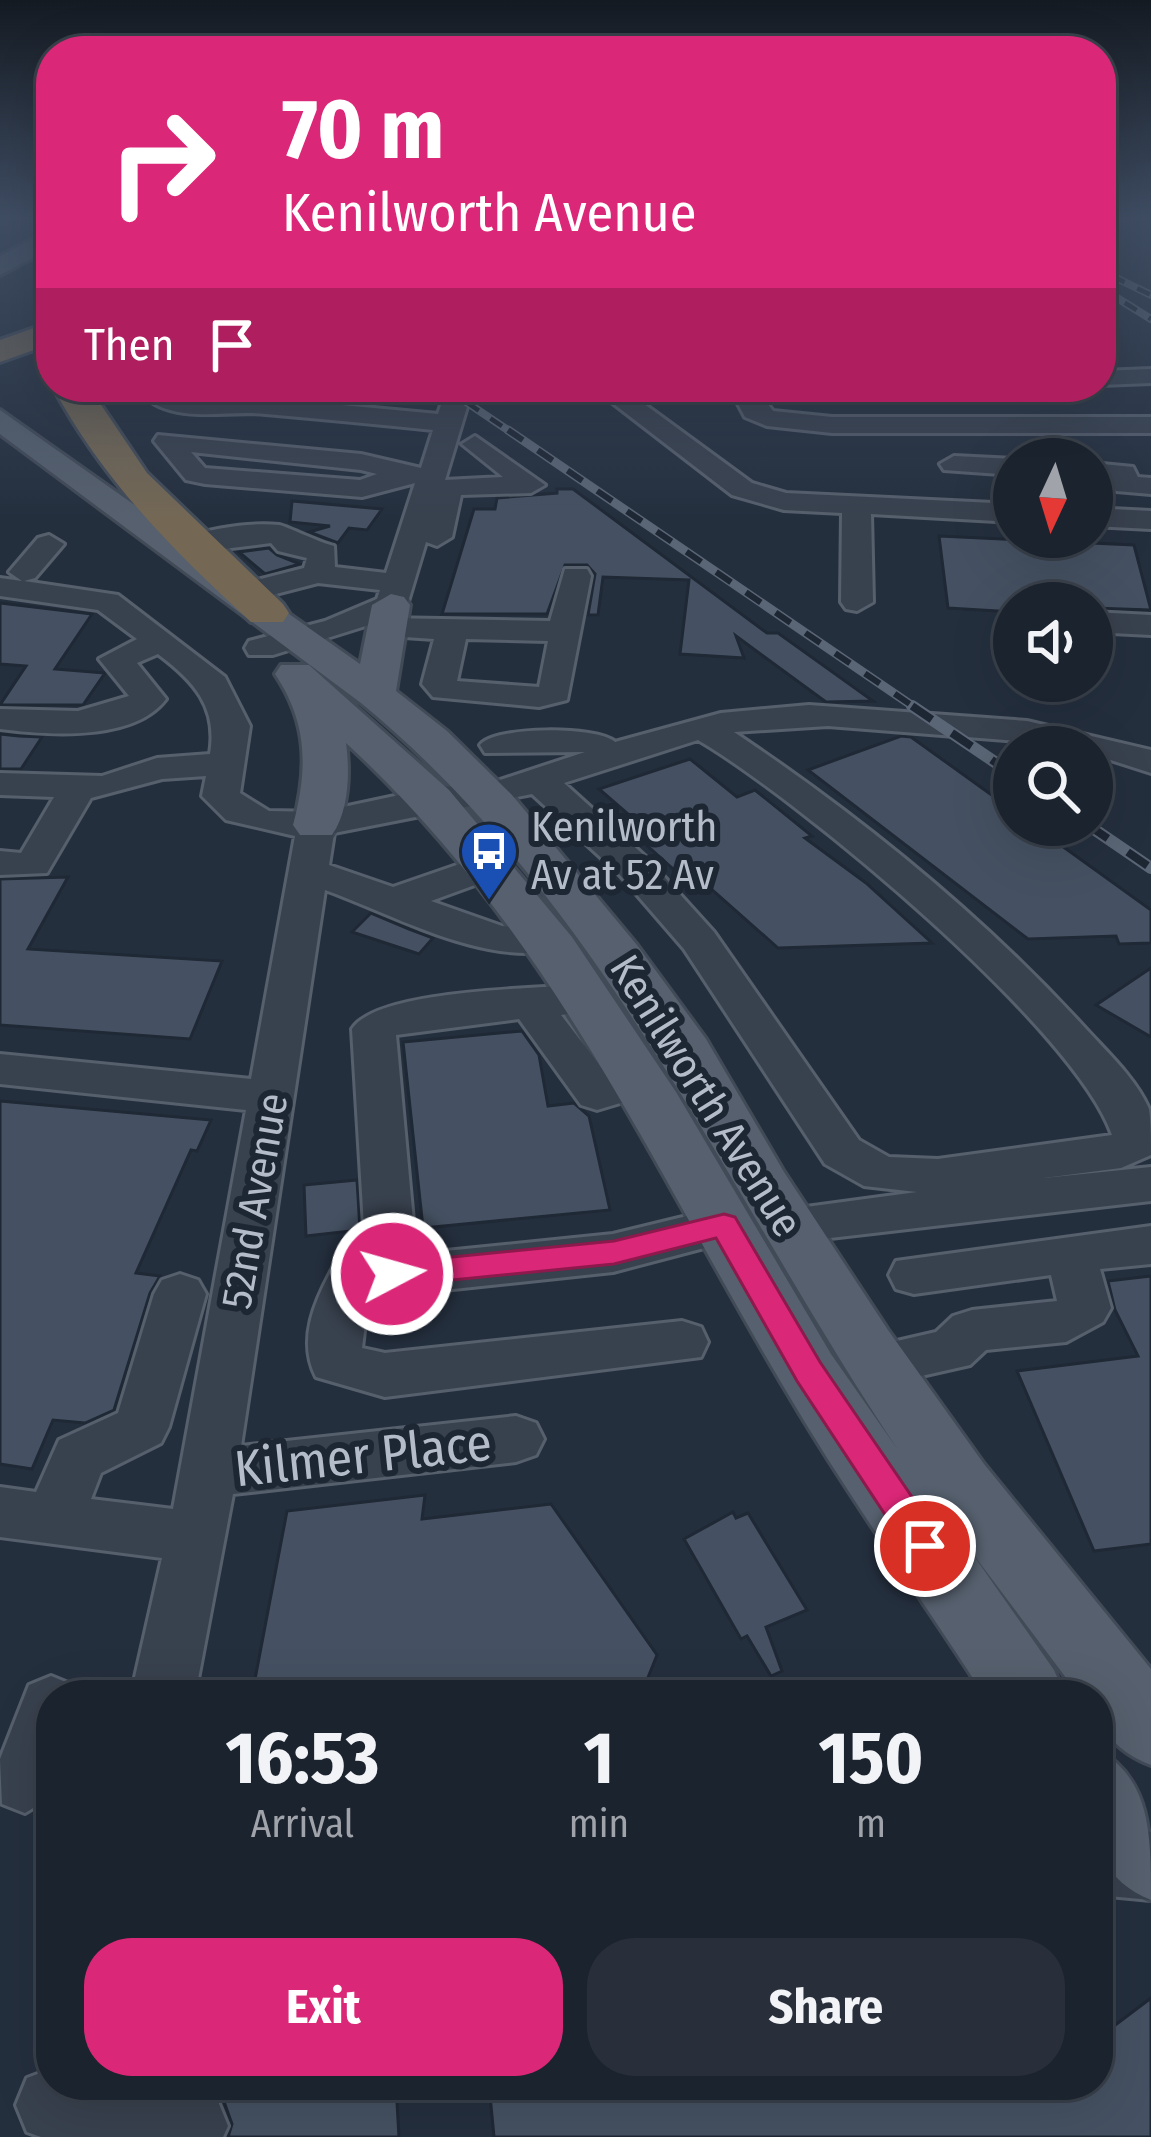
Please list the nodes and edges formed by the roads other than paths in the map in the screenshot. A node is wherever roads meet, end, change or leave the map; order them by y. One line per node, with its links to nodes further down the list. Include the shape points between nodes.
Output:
1 (36, 321): 2 (highway)
2 (0, 334)
3 (36, 338): 4 (highway)
4 (0, 352)
5 (1151, 376): 6 (street)
6 (1116, 377)
7 (80, 402): 34 (highway, via 127,478)
8 (174, 402): 9 (street, via 239,410)
9 (244, 402)
10 (348, 402): 14 (street)
11 (454, 402): 16 (street)
12 (626, 402): 28 (street, via 752,494)
13 (750, 402): 18 (street, via 767,418)
14 (381, 404): 16 (street)
15 (0, 419): 40 (main road, Kenilworth Avenue)
16 (446, 423): 25 (street)
17 (1151, 424): 18 (street)
18 (893, 428): 20 (street)
19 (475, 444): 32 (street, via 531,485 449,487 438,537)
20 (1151, 444)
21 (0, 451): 40 (main road, Kenilworth Avenue)
22 (954, 464): 23 (street)
23 (993, 472)
24 (1113, 472): 26 (street, via 1123,473 1126,484)
25 (415, 477): 25 (street, via 361,462 167,441 205,476 362,489); 32 (street)
26 (1151, 486)
27 (215, 500): 32 (street, via 306,499)
28 (856, 505): 29 (street); 38 (street)
29 (993, 512)
30 (1113, 518): 31 (street)
31 (1151, 520)
32 (414, 523): 39 (street)
33 (49, 544): 36 (street)
34 (190, 544): 35 (street, via 279,534 289,545 322,552); 40 (highway)
35 (318, 574): 39 (street); 40 (street)
36 (8, 576): 46 (street, via 107,602)
37 (576, 576): 43 (street)
38 (857, 602)
39 (391, 605): 44 (street); 45 (street); 48 (main road)
40 (257, 618): 45 (main road, Kenilworth Avenue); 47 (main road, Kenilworth Avenue)
41 (1113, 623): 42 (street)
42 (1151, 625)
43 (567, 626): 44 (street); 44 (street, via 555,693 539,697 445,690 439,684)
44 (452, 630)
45 (302, 638): 48 (main road, Kenilworth Avenue)
46 (163, 641): 49 (street, via 116,659 149,699 127,714); 54 (street, via 227,706)
47 (304, 681): 55 (main road, Kenilworth Avenue); 58 (main road, via 330,758)
48 (375, 694): 55 (main road, Kenilworth Avenue)
49 (0, 719)
50 (705, 728): 51 (street, via 833,714 1010,727); 52 (street); 55 (street, via 829,815 946,917 1096,1065 1138,1123 1138,1141 1121,1151 938,1176 881,1174 842,1152 699,941 634,867)
51 (1133, 749): 53 (street)
52 (601, 758): 55 (street); 55 (street, via 603,744 593,741)
53 (1151, 762)
54 (227, 763): 57 (street); 58 (street, via 227,804)
55 (489, 780): 58 (street, via 368,819); 60 (main road, Kenilworth Avenue); 70 (main road, Kenilworth Avenue, via 687,1052)
56 (0, 784): 57 (street)
57 (78, 788): 59 (street, via 33,865)
58 (311, 848): 61 (street); 67 (street, 52nd Avenue)
59 (0, 863)
60 (490, 866): 61 (street); 62 (main road, Kenilworth Avenue)
61 (392, 901): 62 (street, via 497,938)
62 (547, 940): 63 (main road, Kenilworth Avenue)
63 (589, 998): 64 (street); 66 (main road, Kenilworth Avenue)
64 (530, 1004): 66 (street, via 597,1094); 74 (street, via 392,1018 374,1029)
65 (0, 1069): 67 (street)
66 (641, 1082): 69 (main road, Kenilworth Avenue)
67 (272, 1097): 81 (street, 52nd Avenue)
68 (1151, 1184): 70 (street)
69 (724, 1225): 74 (street, via 614,1252); 85 (main road, Kenilworth Avenue, via 808,1372)
70 (788, 1225): 79 (main road, Kenilworth Avenue)
71 (1151, 1245): 72 (street)
72 (1077, 1252): 73 (street); 77 (street, via 1085,1308 1066,1322)
73 (1004, 1263): 75 (street); 77 (street)
74 (392, 1274): 78 (street, via 352,1280 337,1307 335,1362 385,1375)
75 (914, 1275)
76 (180, 1294): 82 (street, via 141,1427 79,1457)
77 (1035, 1325): 79 (street, via 972,1331 951,1350)
78 (682, 1342)
79 (877, 1365): 86 (main road, Kenilworth Avenue, via 960,1485)
80 (516, 1438): 81 (street, Kilmer Place)
81 (208, 1473): 83 (street, 52nd Avenue)
82 (27, 1516): 83 (street, Kilmer Place)
83 (194, 1537): 84 (street, 52nd Avenue)
84 (166, 1680)
85 (1017, 1680)
86 (1151, 1728)
87 (36, 1749): 88 (street)
88 (25, 1781)
89 (1113, 1811): 91 (main road)
90 (1113, 1862): 91 (street)
91 (1151, 1863)
92 (52, 2109): 93 (street)
93 (190, 2126)

